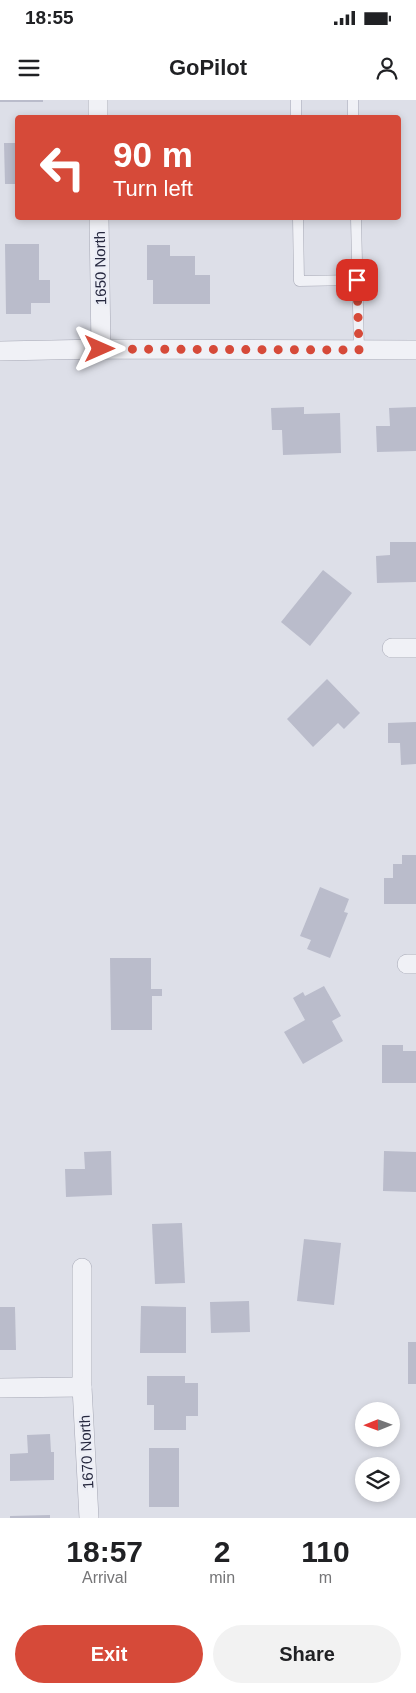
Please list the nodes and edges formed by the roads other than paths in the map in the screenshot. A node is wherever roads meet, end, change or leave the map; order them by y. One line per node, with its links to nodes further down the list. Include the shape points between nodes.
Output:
1 (98, 100): 4 (street)
2 (296, 100): 5 (lane)
3 (353, 100): 6 (lane)
4 (98, 115)
5 (296, 115)
6 (353, 115)
7 (99, 220): 11 (street, 1650 North)
8 (298, 220): 10 (lane, via 299,281)
9 (356, 220): 10 (lane)
10 (357, 280): 12 (lane)
11 (100, 349): 12 (street); 14 (street)
12 (359, 350): 13 (street)
13 (416, 350)
14 (0, 352)
15 (392, 648): 16 (street)
16 (416, 648)
17 (82, 1268): 18 (street, 1670 North)
18 (82, 1386): 19 (street); 20 (street, 1670 North)
19 (0, 1388)
20 (89, 1518)

